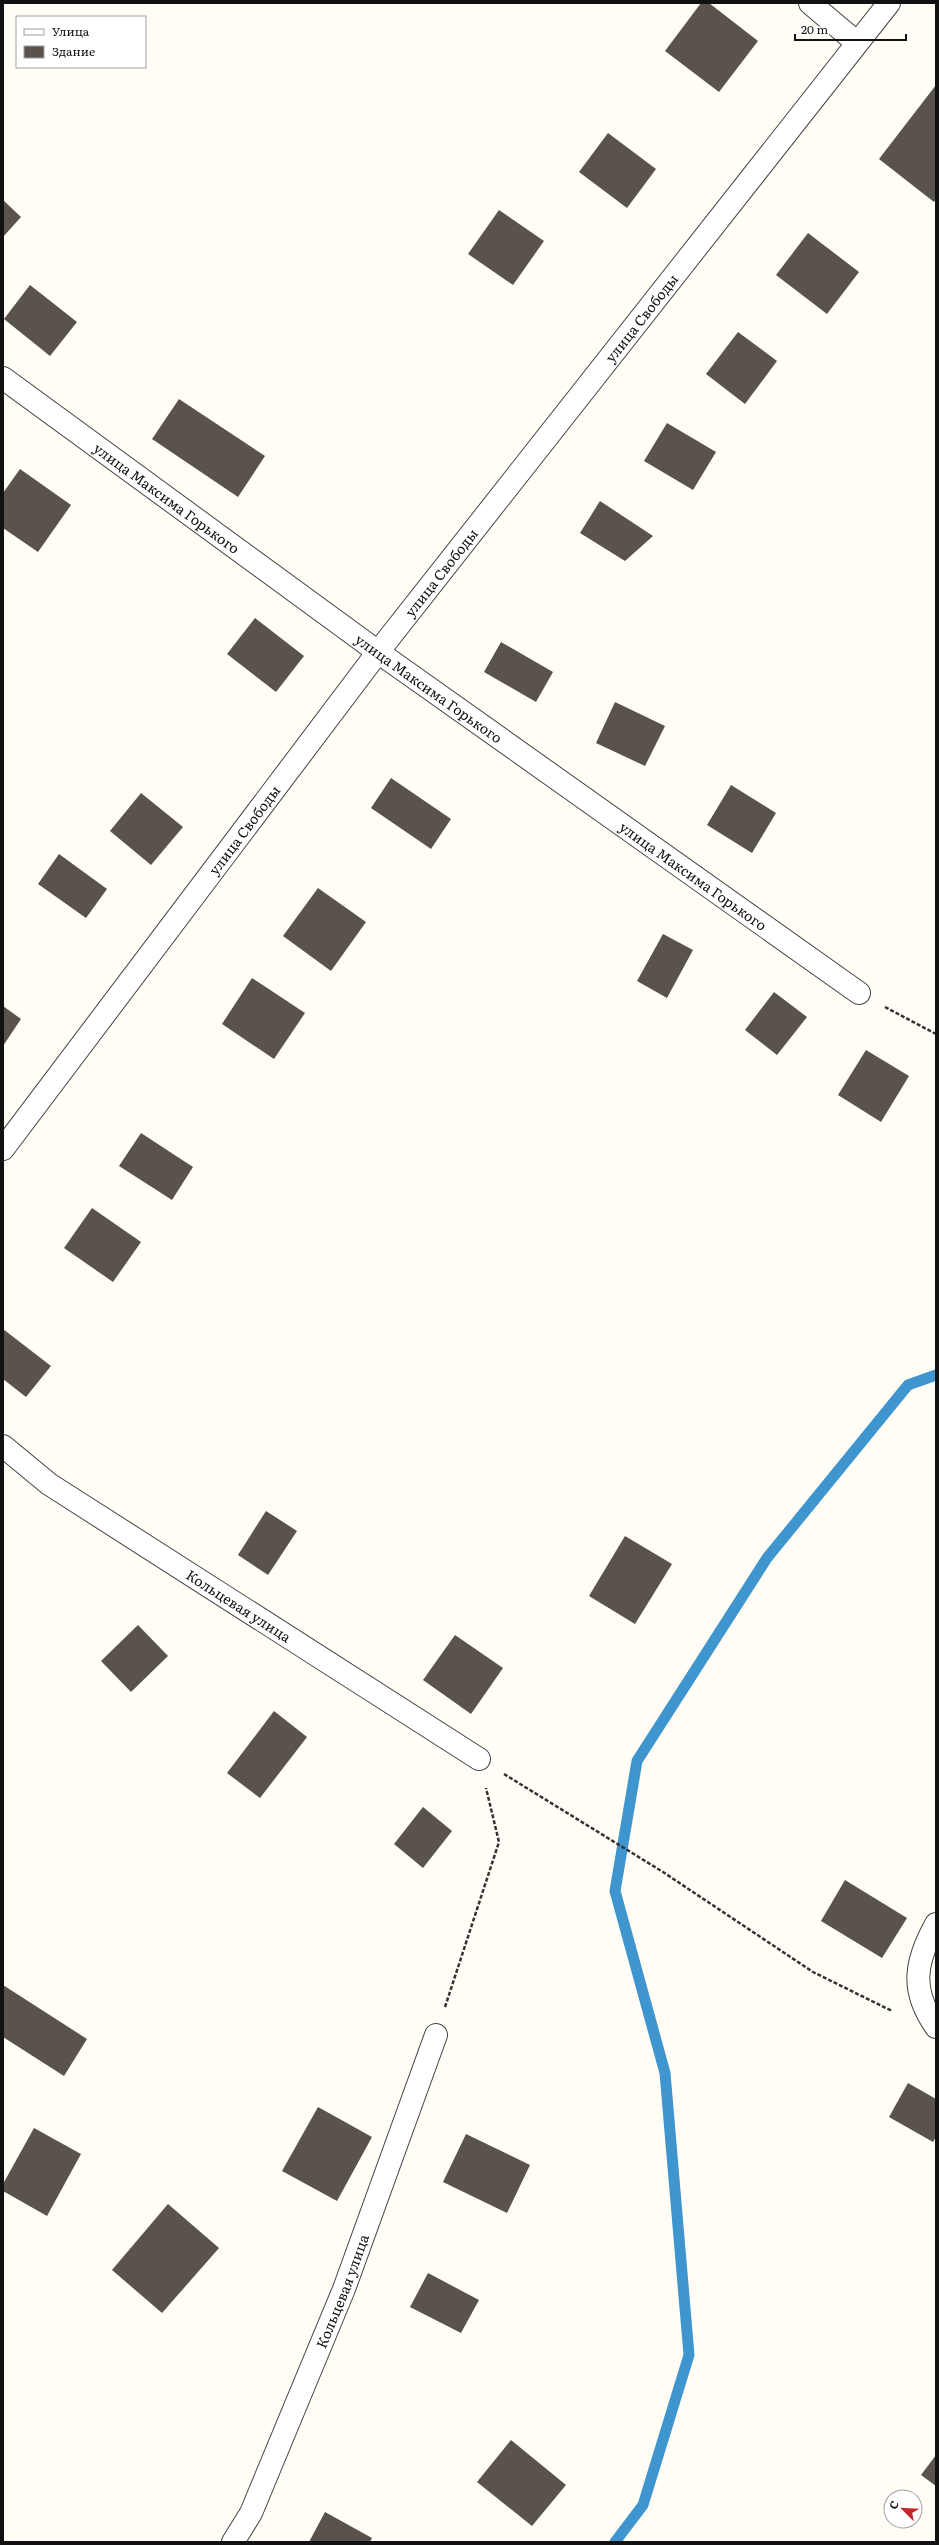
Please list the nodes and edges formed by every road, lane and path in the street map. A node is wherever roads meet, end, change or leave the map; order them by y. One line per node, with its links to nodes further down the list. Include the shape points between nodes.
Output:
1 (810, 3): 3 (street)
2 (889, 3): 3 (street, улица Свободы)
3 (856, 42): 5 (street, улица Свободы)
4 (3, 378): 5 (street, улица Максима Горького)
5 (378, 652): 6 (street, улица Максима Горького); 8 (street, улица Свободы)
6 (859, 993): 7 (path)
7 (936, 1034)
8 (3, 1149)
9 (3, 1446): 10 (street, Кольцевая улица, via 49,1484)
10 (479, 1759): 12 (path, via 663,1872 813,1972 894,2012); 13 (path, via 499,1842)
11 (936, 1924): 12 (street, via 923,1949 917,1982)
12 (930, 2018)
13 (436, 2035): 14 (street, Кольцевая улица, via 344,2289 251,2513)
14 (233, 2542)

